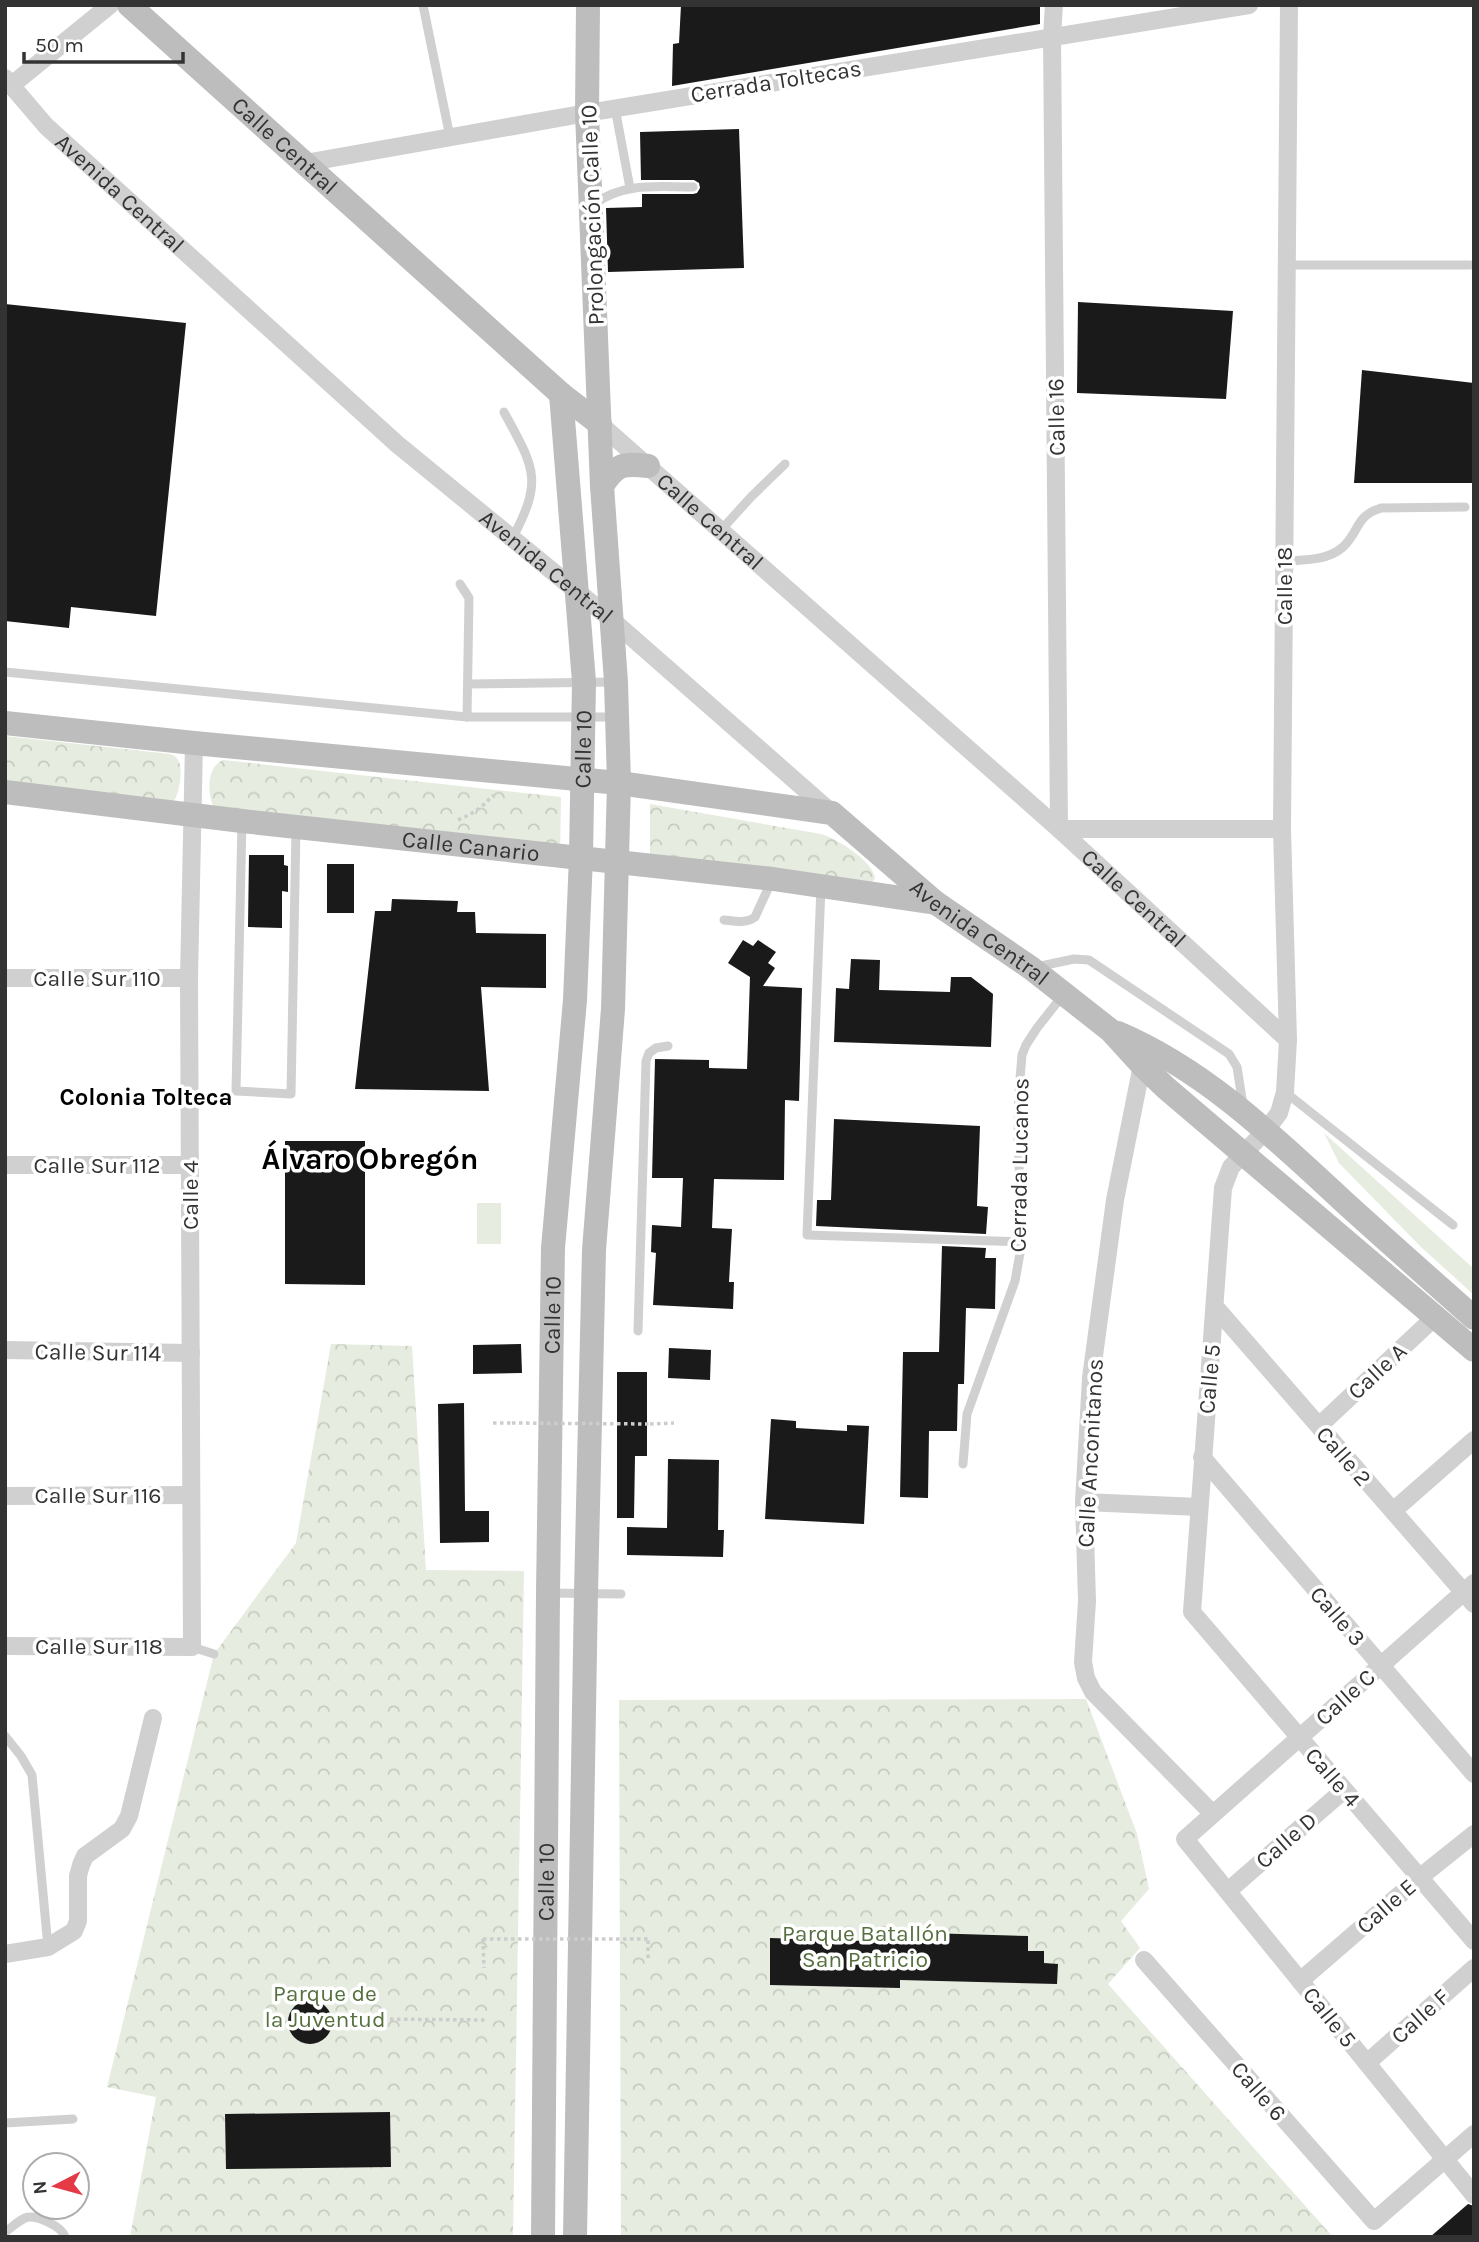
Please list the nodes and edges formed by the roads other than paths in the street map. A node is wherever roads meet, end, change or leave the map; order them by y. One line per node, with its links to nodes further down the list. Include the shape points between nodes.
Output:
1 (110, 5): 9 (street)
2 (129, 5): 13 (street, Calle Central)
3 (423, 5): 12 (lane)
4 (588, 5): 11 (street, Prolongación Calle 10)
5 (1054, 5): 8 (street, Calle 16)
6 (1249, 5): 8 (street, Cerrada Toltecas)
7 (1289, 5): 17 (street, Calle 18)
8 (1052, 36): 10 (street, Cerrada Toltecas); 48 (street, Calle 16)
9 (8, 84): 27 (street, Avenida Central, via 46,125 397,444)
10 (615, 108): 11 (street, Cerrada Toltecas); 15 (lane)
11 (587, 113): 12 (street, Cerrada Toltecas); 16 (street, Prolongación Calle 10)
12 (450, 137): 13 (street, Cerrada Toltecas)
13 (304, 163): 19 (street, Calle Central)
14 (693, 187): 15 (lane)
15 (630, 188): 16 (lane)
16 (591, 206): 21 (street, Prolongación Calle 10)
17 (1287, 265): 18 (lane); 28 (street, Calle 18)
18 (1470, 265)
19 (561, 394): 21 (street, Calle Central); 30 (street, Calle 10)
20 (504, 411): 27 (lane, via 532,472 533,489)
21 (600, 424): 23 (street, Calle Central); 24 (street, Calle 10)
22 (785, 464): 26 (lane)
23 (648, 466): 24 (street, via 621,465); 26 (street, Calle Central)
24 (602, 486): 31 (street, Calle 10)
25 (1465, 507): 28 (lane, via 1367,512 1341,548 1322,558)
26 (721, 530): 48 (street, Calle Central)
27 (512, 539): 30 (street, Avenida Central)
28 (1284, 562): 49 (street, Calle 18)
29 (460, 584): 35 (lane, via 469,598)
30 (577, 592): 31 (street, Avenida Central); 33 (street, Calle 10)
31 (612, 620): 34 (street, Calle 10); 44 (street, Avenida Central)
32 (5, 672): 36 (lane)
33 (583, 682): 34 (lane); 35 (lane); 37 (street, Calle 10)
34 (616, 682): 38 (street, Calle 10)
35 (469, 684): 36 (lane)
36 (467, 717): 37 (lane)
37 (583, 717): 38 (lane); 41 (street, Calle 10)
38 (618, 717): 42 (street, Calle 10)
39 (5, 723): 40 (street)
40 (194, 743): 41 (street); 45 (street, Calle 4)
41 (583, 779): 42 (street); 50 (street, Calle 10)
42 (620, 783): 44 (street); 51 (street, Calle 10)
43 (5, 792): 45 (street, Calle Canario)
44 (832, 813): 54 (street, Avenida Central)
45 (191, 814): 46 (street, Calle Canario); 58 (street, Calle 4)
46 (242, 821): 47 (street, Calle Canario); 47 (lane, via 236,1091 291,1094)
47 (296, 826): 50 (street, Calle Canario)
48 (1059, 829): 49 (street); 60 (street, Calle Central)
49 (1282, 829): 60 (street, Calle 18)
50 (581, 857): 51 (street, Calle Canario); 88 (street, Calle 10, via 575,1000 553,1248)
51 (618, 860): 52 (street, Calle Canario); 87 (street, Calle 10, via 594,1251)
52 (773, 879): 53 (street, Calle Canario); 55 (lane, via 751,921)
53 (822, 885): 54 (street, Calle Canario); 70 (lane, via 807,1235)
54 (936, 903): 56 (street, Avenida Central)
55 (724, 920)
56 (1031, 968): 59 (street, Avenida Central); 64 (lane, via 1074,958 1088,960 1229,1054 1237,1067)
57 (5, 978): 58 (street, Calle Sur 110)
58 (189, 978): 68 (street, Calle 4)
59 (1064, 994): 62 (street, Avenida Central); 70 (lane, Cerrada Lucanos, via 1022,1055 1018,1091)
60 (1288, 1040): 63 (street, Calle 18)
61 (668, 1046): 74 (lane, via 656,1048 646,1061)
62 (1146, 1056): 64 (street, Avenida Central, via 1181,1065); 66 (street, Avenida Central); 84 (street, Calle Anconitanos, via 1115,1200 1091,1378)
63 (1285, 1092): 65 (street, Calle 18, via 1279,1113); 69 (lane)
64 (1244, 1114): 65 (street, Avenida Central)
65 (1266, 1130): 66 (street, Calle 18); 73 (street, Avenida Central)
66 (1244, 1152): 71 (street, Calle 5, via 1231,1167 1223,1188); 72 (street, Avenida Central)
67 (5, 1165): 68 (street, Calle Sur 112)
68 (190, 1165): 77 (street, Calle 4)
69 (1453, 1225)
70 (1021, 1242): 81 (lane, Cerrada Lucanos, via 1015,1281 967,1414)
71 (1216, 1308): 78 (street, Calle 2); 80 (street, Calle 5)
72 (1436, 1316): 76 (street, Avenida Central); 78 (street, Calle A)
73 (1474, 1318)
74 (638, 1331)
75 (5, 1350): 77 (street, Calle Sur 114)
76 (1474, 1350)
77 (191, 1353): 82 (street, Calle 4)
78 (1319, 1426): 86 (street, Calle 2)
79 (1474, 1440): 86 (street)
80 (1202, 1457): 85 (street, Calle 5); 95 (street, Calle 3)
81 (963, 1464)
82 (191, 1495): 83 (street, Calle Sur 116); 93 (street, Calle 4)
83 (5, 1496)
84 (1084, 1502): 85 (street); 101 (street, Calle Anconitanos, via 1086,1678 1093,1692)
85 (1199, 1507): 91 (street, Calle 5)
86 (1393, 1511): 89 (street, Calle 2)
87 (586, 1592): 88 (lane); 90 (lane); 121 (street, Calle 10)
88 (548, 1593): 120 (street, Calle 10)
89 (1470, 1593): 95 (street, Calle C)
90 (621, 1594)
91 (1192, 1612): 98 (street, Calle 4)
92 (5, 1646): 93 (street, Calle Sur 118)
93 (192, 1647): 94 (lane)
94 (214, 1654)
95 (1381, 1665): 98 (street, Calle C); 99 (street, Calle 3)
96 (153, 1718): 107 (street, via 129,1816 122,1829 86,1856 78,1876 74,1931)
97 (5, 1736): 107 (lane, via 32,1775)
98 (1299, 1738): 100 (street, Calle 4); 101 (street, Calle C)
99 (1474, 1774)
100 (1344, 1790): 104 (street, Calle 4); 105 (street, Calle D)
101 (1213, 1814): 103 (street, Calle C)
102 (1474, 1834): 104 (street, Calle E)
103 (1185, 1839): 105 (street, Calle 5)
104 (1419, 1878): 106 (street, Calle 4); 111 (street, Calle E)
105 (1228, 1891): 111 (street, Calle 5)
106 (1474, 1941)
107 (48, 1947): 108 (street)
108 (5, 1954)
109 (1144, 1960): 116 (street, Calle 6, via 1374,2221)
110 (1474, 1968): 112 (street, Calle F)
111 (1300, 1981): 112 (street, Calle 5)
112 (1367, 2063): 116 (street, Calle 5)
113 (73, 2119): 114 (lane)
114 (5, 2123)
115 (1474, 2134): 116 (street)
116 (1444, 2159): 117 (street, Calle 5)
117 (1474, 2195)
118 (5, 2232): 119 (lane, via 28,2217 58,2227)
119 (65, 2237)
120 (544, 2237)
121 (575, 2237)

